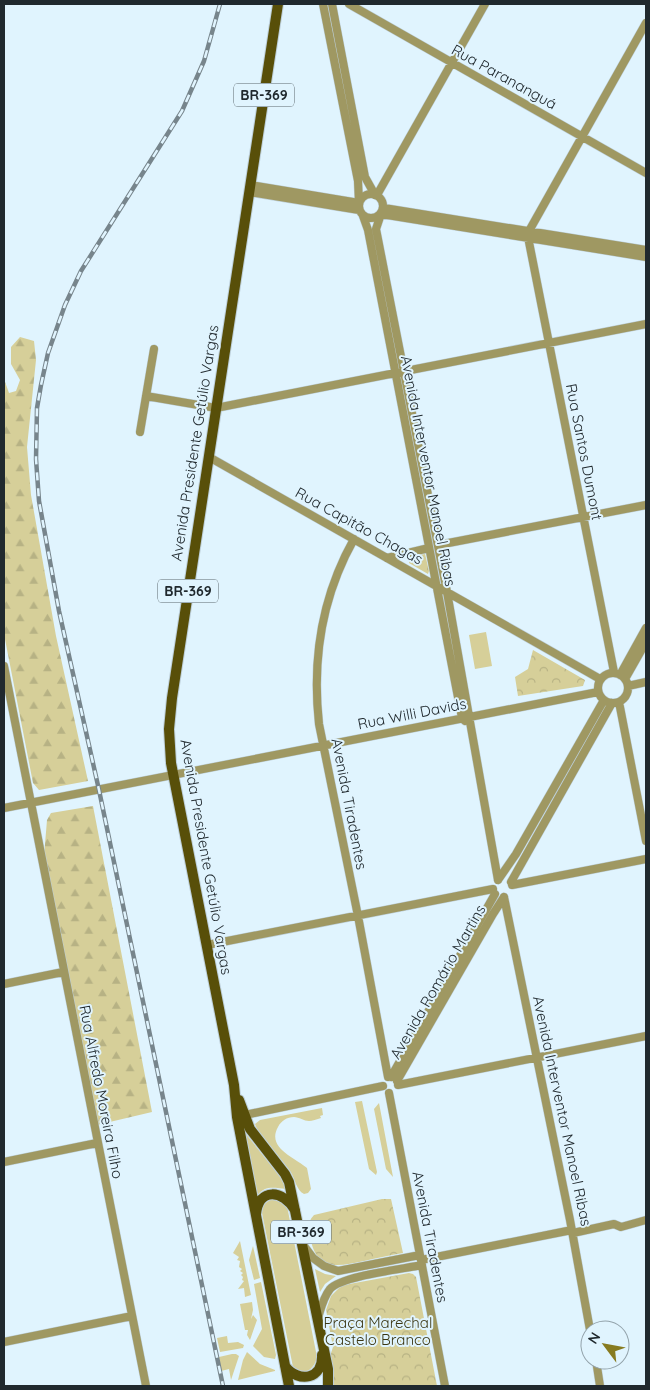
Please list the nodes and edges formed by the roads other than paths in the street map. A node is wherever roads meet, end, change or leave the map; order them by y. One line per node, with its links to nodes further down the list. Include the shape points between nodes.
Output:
1 (278, 4): 11 (main road, Avenida Presidente Getúlio Vargas / BR-369)
2 (323, 4): 8 (street, Avenida Interventor Manoel Ribas)
3 (332, 4): 8 (street, Avenida Interventor Manoel Ribas)
4 (349, 4): 7 (street, Rua Parananguá)
5 (485, 4): 7 (street)
6 (646, 23): 9 (street)
7 (451, 64): 9 (street, Rua Parananguá); 12 (street)
8 (350, 121): 12 (street, Avenida Interventor Manoel Ribas, via 365,177); 13 (street, Avenida Interventor Manoel Ribas)
9 (582, 137): 10 (street, Rua Parananguá); 15 (street)
10 (646, 173)
11 (249, 189): 13 (street); 25 (main road, Avenida Presidente Getúlio Vargas / BR-369)
12 (376, 195): 13 (street, via 365,195); 14 (street, via 382,201)
13 (360, 210): 14 (street, via 373,219); 23 (street, Avenida Interventor Manoel Ribas, via 368,230)
14 (382, 211): 15 (street); 22 (street, Avenida Interventor Manoel Ribas, via 376,228)
15 (529, 234): 16 (street); 20 (street, Rua Santos Dumont)
16 (609, 248): 17 (street); 18 (street)
17 (646, 250)
18 (646, 257)
19 (646, 324): 20 (street)
20 (549, 343): 22 (street); 29 (street, Rua Santos Dumont)
21 (154, 348): 24 (street)
22 (403, 371): 23 (street); 31 (street, Avenida Interventor Manoel Ribas)
23 (395, 372): 25 (street); 31 (street, Avenida Interventor Manoel Ribas)
24 (146, 396): 25 (street); 26 (street)
25 (216, 408): 27 (main road, Avenida Presidente Getúlio Vargas / BR-369)
26 (140, 432)
27 (209, 457): 30 (street, Rua Capitão Chagas); 45 (main road, Avenida Presidente Getúlio Vargas / BR-369, via 169,715)
28 (646, 505): 29 (street)
29 (583, 518): 31 (street); 39 (street, Rua Santos Dumont)
30 (354, 540): 32 (street, Rua Capitão Chagas); 44 (street, Avenida Tiradentes, via 330,593 320,638 317,704)
31 (433, 547): 32 (street); 33 (street, Avenida Interventor Manoel Ribas); 34 (street, Avenida Interventor Manoel Ribas)
32 (387, 558): 33 (street, Rua Capitão Chagas)
33 (438, 586): 34 (street, Rua Capitão Chagas); 43 (street, Avenida Interventor Manoel Ribas)
34 (447, 592): 38 (street, Rua Capitão Chagas); 43 (street, Avenida Interventor Manoel Ribas)
35 (646, 628): 39 (street)
36 (646, 642): 39 (street)
37 (4, 666): 47 (street, Rua Alfredo Moreira Filho)
38 (600, 678): 39 (street, via 607,674); 41 (street)
39 (622, 678): 40 (street); 42 (street, via 626,695)
40 (646, 682)
41 (598, 692): 42 (street); 43 (street, Rua Willi Davids)
42 (612, 702): 46 (street); 49 (street)
43 (466, 717): 44 (street, Rua Willi Davids); 51 (street, Avenida Interventor Manoel Ribas)
44 (323, 746): 45 (street, Rua Willi Davids); 55 (street, Avenida Tiradentes)
45 (173, 774): 47 (street, Rua Willi Davids); 56 (main road, Avenida Presidente Getúlio Vargas / BR-369)
46 (552, 800): 51 (street); 52 (street)
47 (30, 803): 48 (street, Rua Willi Davids); 57 (street, Rua Alfredo Moreira Filho)
48 (4, 808)
49 (646, 842)
50 (646, 859): 52 (street)
51 (498, 880): 52 (street, via 503,878); 53 (street)
52 (511, 884): 54 (street, via 508,896)
53 (494, 891): 54 (street); 55 (street); 59 (street, Avenida Romário Martins)
54 (504, 897): 59 (street, Avenida Romário Martins); 61 (street, Avenida Interventor Manoel Ribas)
55 (358, 916): 56 (street); 62 (street, Avenida Tiradentes)
56 (207, 945): 64 (main road, Avenida Presidente Getúlio Vargas / BR-369)
57 (63, 972): 58 (street); 67 (street, Rua Alfredo Moreira Filho)
58 (4, 984)
59 (437, 1004): 62 (street, Avenida Romário Martins)
60 (646, 1036): 61 (street)
61 (536, 1058): 62 (street); 72 (street, Avenida Interventor Manoel Ribas)
62 (394, 1080): 63 (street, via 385,1079); 65 (street, via 395,1091)
63 (383, 1086): 65 (street); 66 (street)
64 (235, 1092): 66 (main road, Avenida Presidente Getúlio Vargas / BR-369); 70 (main road, Avenida Presidente Getúlio Vargas / BR-369, via 236,1117)
65 (389, 1093): 74 (street, Avenida Tiradentes)
66 (244, 1115): 69 (main road, Avenida Presidente Getúlio Vargas / BR-369, via 256,1138 290,1182)
67 (97, 1143): 68 (street); 75 (street, Rua Alfredo Moreira Filho)
68 (4, 1162)
69 (297, 1212): 70 (main road, via 286,1198 271,1194 260,1201); 73 (main road, Avenida Presidente Getúlio Vargas / BR-369)
70 (255, 1218): 80 (main road, Avenida Presidente Getúlio Vargas / BR-369)
71 (646, 1220): 72 (street, via 622,1227 614,1224)
72 (573, 1231): 74 (street); 77 (street, Avenida Interventor Manoel Ribas)
73 (304, 1246): 74 (street, via 313,1258 338,1271); 76 (main road, Avenida Presidente Getúlio Vargas / BR-369)
74 (421, 1260): 76 (street, via 343,1280 330,1288 322,1301); 85 (street, Avenida Tiradentes)
75 (132, 1316): 79 (street); 82 (street, Rua Alfredo Moreira Filho)
76 (318, 1318): 78 (main road, Avenida Presidente Getúlio Vargas / BR-369)
77 (588, 1320)
78 (321, 1334): 80 (main road, via 322,1362 317,1371 309,1377 297,1376); 84 (main road, Avenida Presidente Getúlio Vargas / BR-369)
79 (4, 1342)
80 (285, 1365): 83 (main road, Avenida Presidente Getúlio Vargas / BR-369)
81 (598, 1370): 86 (street)
82 (146, 1386)
83 (289, 1386)
84 (328, 1386)
85 (445, 1386)
86 (600, 1386)

